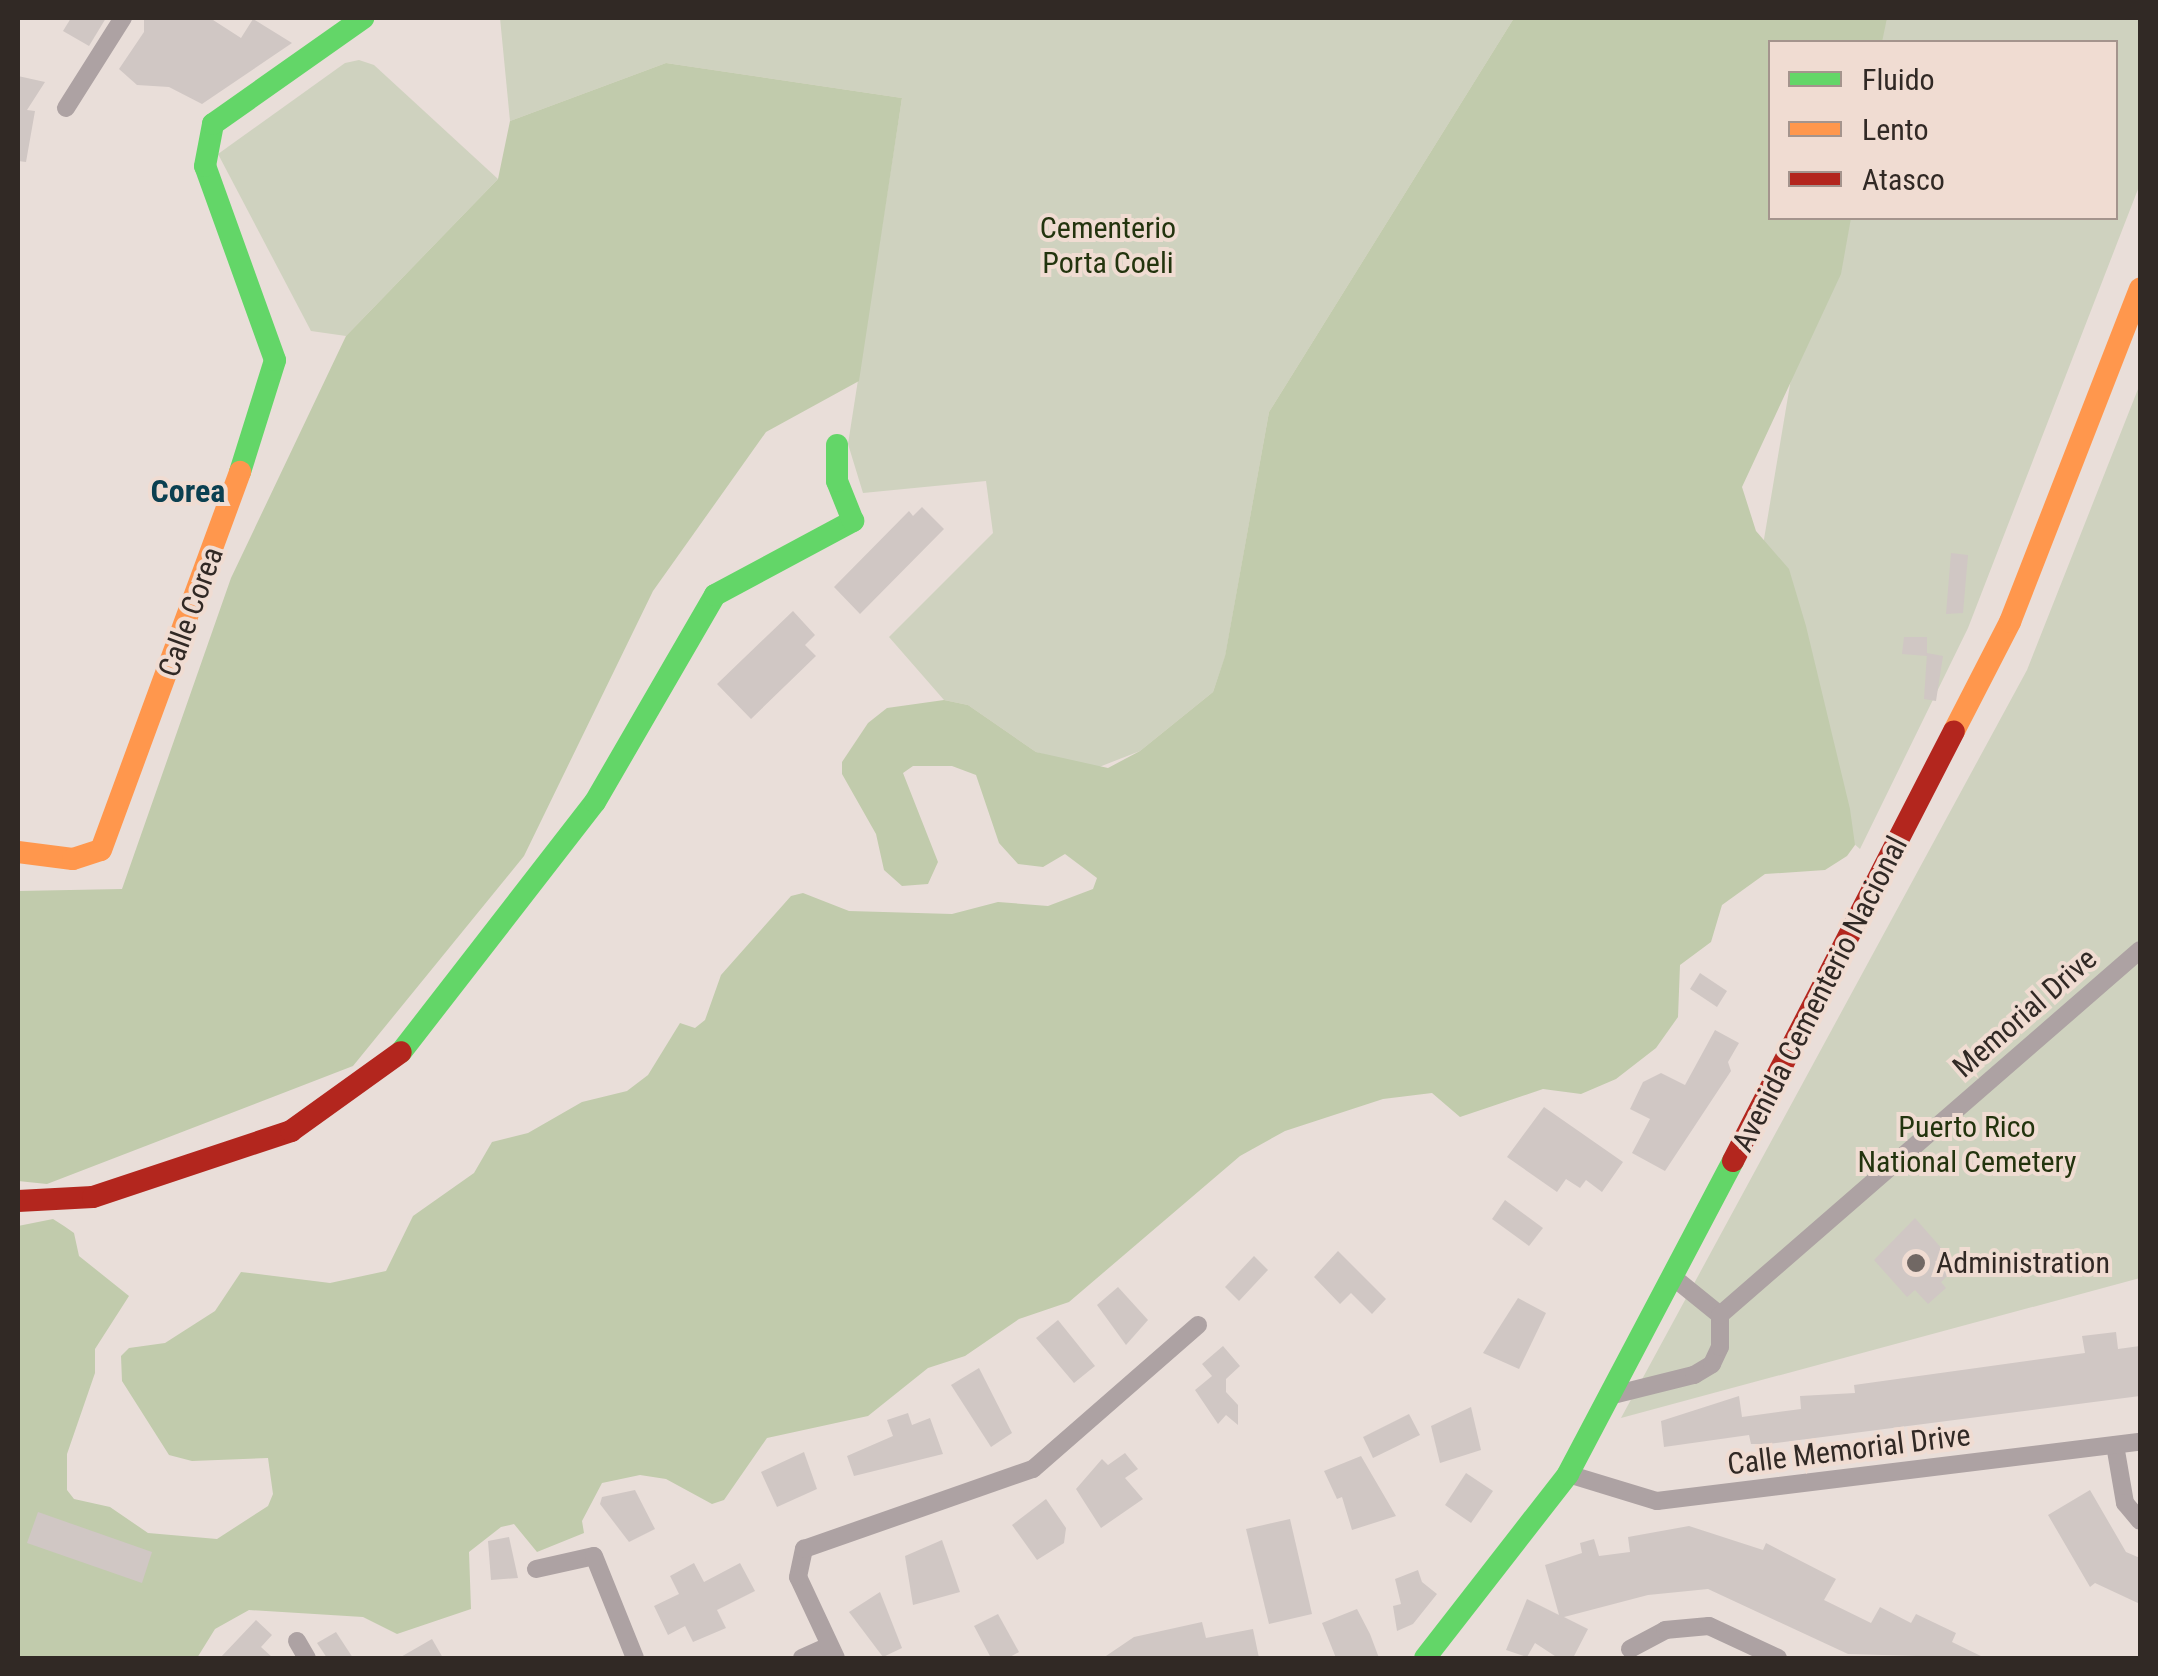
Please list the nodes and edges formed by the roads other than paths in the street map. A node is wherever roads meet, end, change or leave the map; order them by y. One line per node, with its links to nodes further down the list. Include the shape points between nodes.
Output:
1 (123, 18): 3 (street)
2 (362, 18): 6 (street, Calle Corea, via 353,31 213,124 205,166 275,360 269,394 101,850 73,859)
3 (66, 108)
4 (2140, 288): 9 (street, Avenida Cementerio Nacional, via 2010,622)
5 (837, 445): 8 (street, via 837,481 853,521 715,595 594,802 411,1045 291,1130 92,1198)
6 (18, 852)
7 (2140, 950): 10 (street, Memorial Drive)
8 (18, 1201)
9 (1673, 1277): 10 (street); 12 (street, Avenida Cementerio Nacional)
10 (1720, 1315): 12 (street, via 1720,1347 1712,1364 1694,1375)
11 (1198, 1324): 20 (street, via 1033,1469 804,1549 798,1577)
12 (1609, 1396): 15 (street, Avenida Cementerio Nacional)
13 (2140, 1442): 14 (street, Calle Memorial Drive)
14 (2115, 1446): 15 (street, Calle Memorial Drive, via 1657,1501); 16 (street, via 2126,1503)
15 (1568, 1474): 24 (street, Avenida Cementerio Nacional)
16 (2140, 1521)
17 (536, 1569): 22 (street, via 594,1556)
18 (296, 1641): 21 (street)
19 (1630, 1649): 25 (street, via 1665,1630 1709,1626)
20 (832, 1652): 23 (street)
21 (306, 1658)
22 (636, 1658)
23 (802, 1658)
24 (1424, 1658)
25 (1778, 1658)

